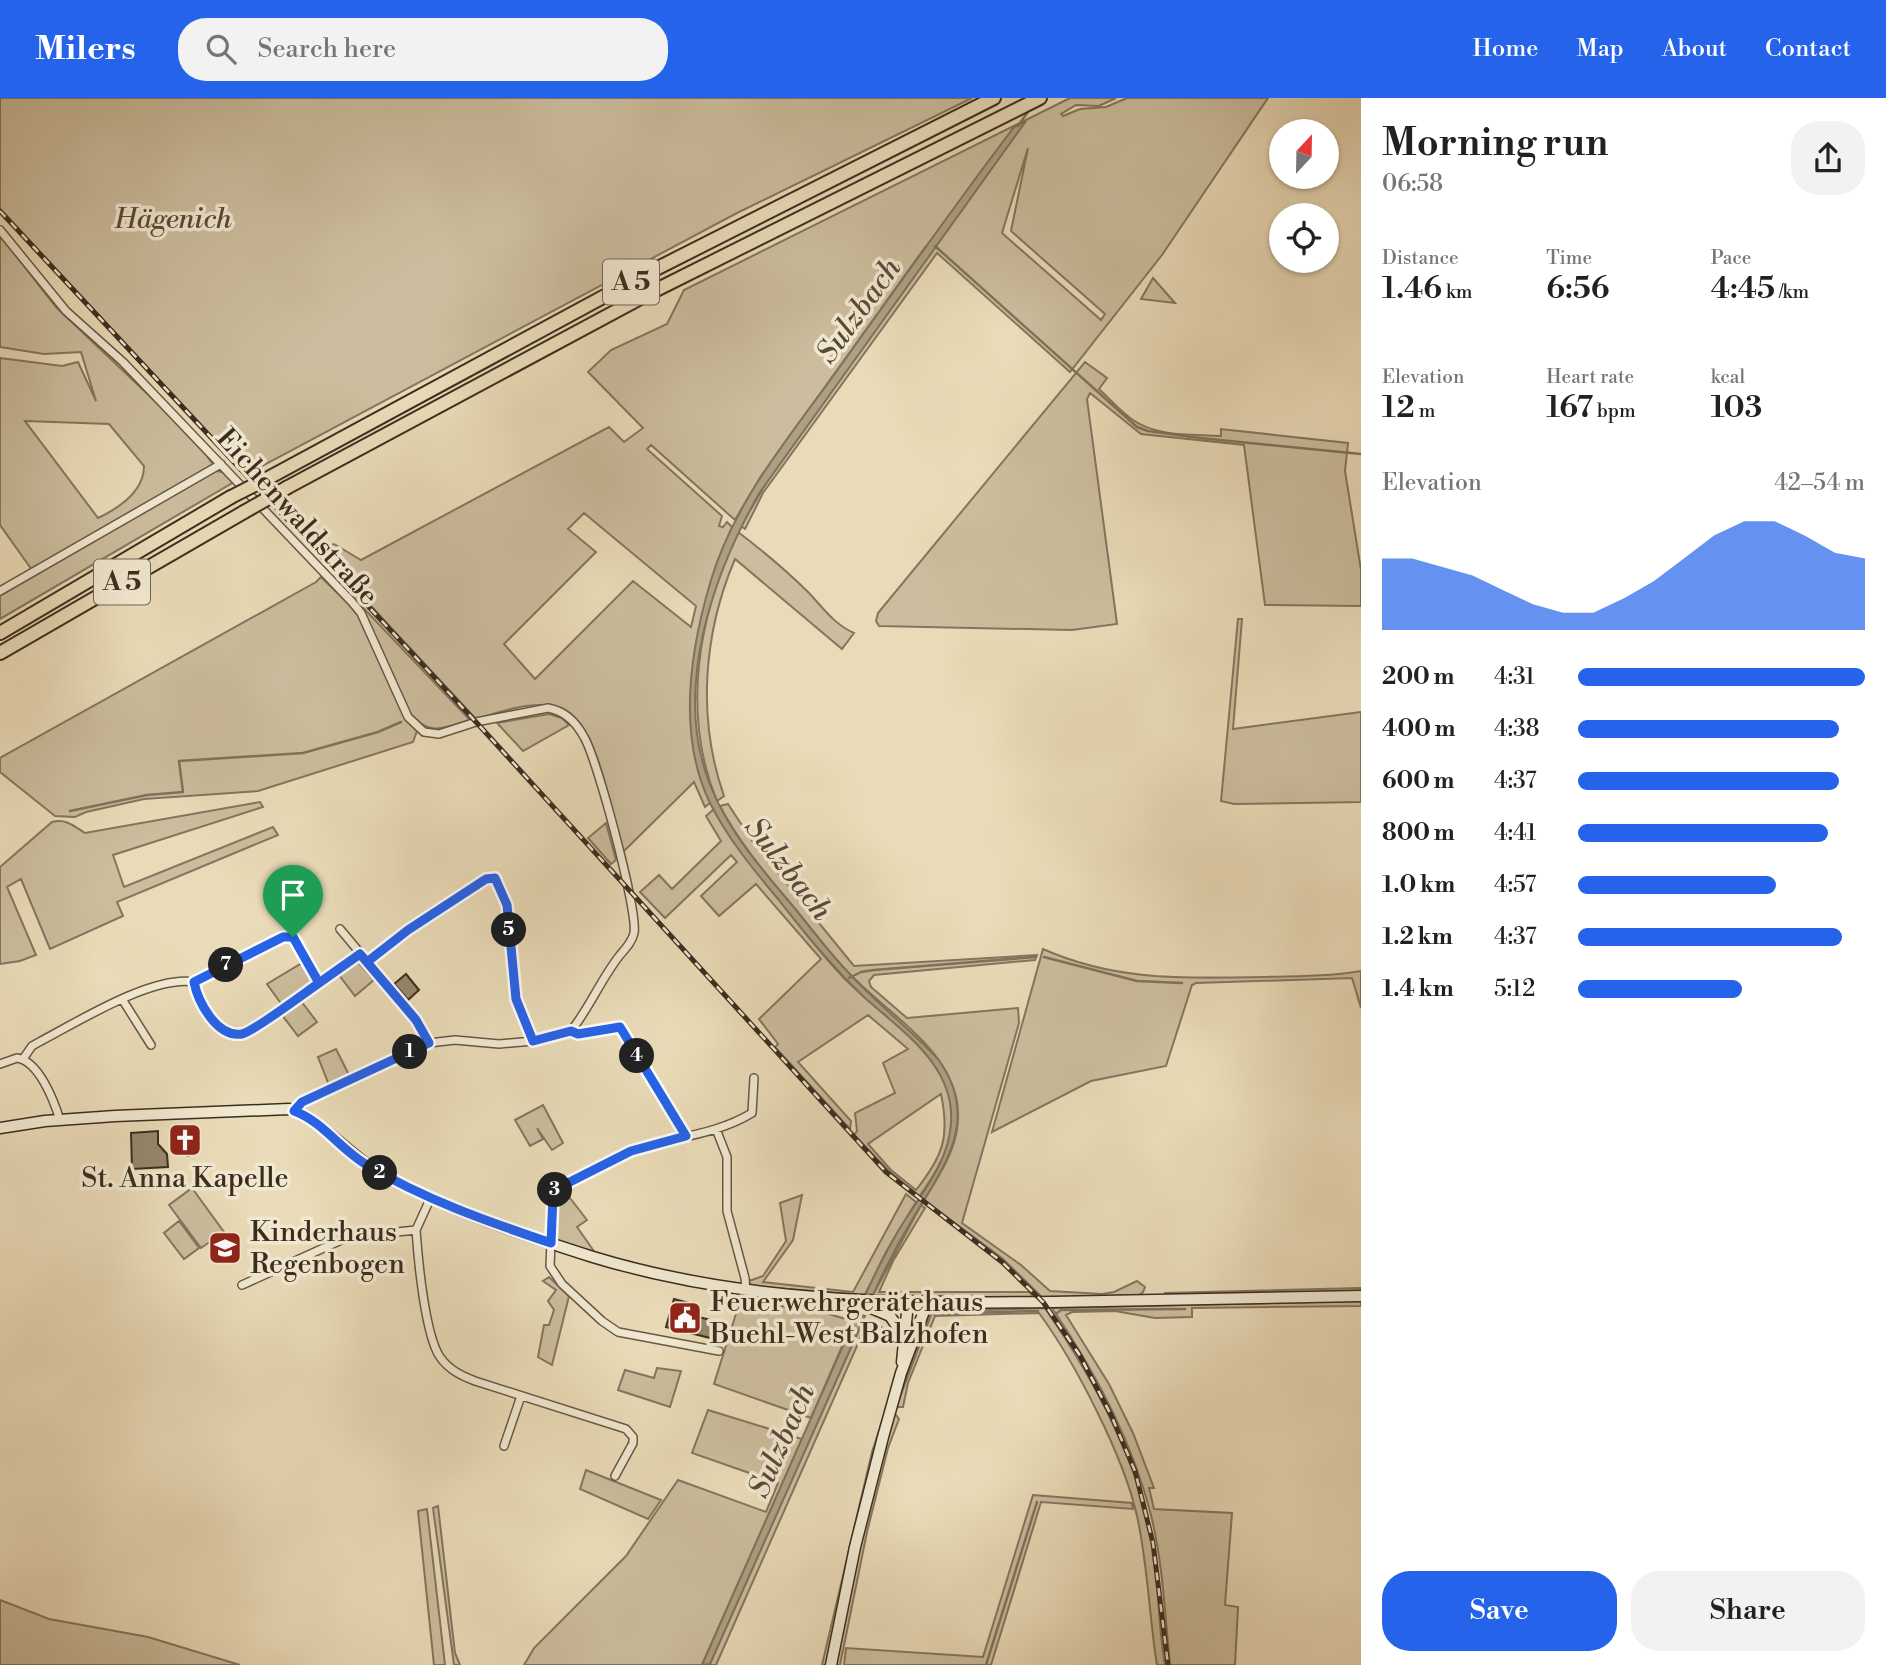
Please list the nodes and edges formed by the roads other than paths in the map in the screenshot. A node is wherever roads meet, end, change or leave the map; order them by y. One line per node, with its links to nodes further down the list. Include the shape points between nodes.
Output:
1 (994, 98): 6 (highway, A 5, bridge, via 615,290 231,497)
2 (1040, 98): 7 (highway, A 5, bridge, via 612,313 288,487)
3 (0, 230): 4 (street, Eichenwaldstraße, via 66,311 123,362)
4 (221, 464): 5 (street); 14 (street, Eichenwaldstraße, via 361,613 408,717 420,730 439,734 548,708 570,718 584,736 629,887 635,927 629,944 604,975)
5 (0, 591)
6 (0, 633)
7 (0, 653)
8 (340, 929): 9 (street)
9 (360, 954): 10 (street); 12 (street)
10 (367, 962): 15 (street, via 475,886 495,878 507,905 516,999); 16 (street, via 421,1026)
11 (194, 982): 12 (street, via 288,936 297,942); 12 (street, via 215,1024 239,1034); 13 (street, via 160,984)
12 (319, 983)
13 (122, 999): 17 (street); 18 (street, via 32,1046)
14 (571, 1031): 15 (street); 25 (street, via 622,1028)
15 (533, 1041): 16 (street)
16 (429, 1043): 21 (street, via 302,1102)
17 (151, 1045)
18 (23, 1059): 19 (street); 22 (street, via 40,1077)
19 (0, 1064)
20 (754, 1078): 24 (street, via 752,1113)
21 (294, 1111): 22 (street); 26 (street, via 310,1118 363,1163)
22 (60, 1120): 23 (street)
23 (0, 1128)
24 (716, 1129): 25 (street); 30 (street, via 726,1157 727,1211)
25 (686, 1136): 28 (street, via 631,1151 556,1189)
26 (431, 1197): 27 (street); 28 (street)
27 (416, 1230): 29 (street, via 348,1237); 38 (street, via 431,1337 439,1356 463,1376)
28 (551, 1243): 30 (street, via 668,1277); 36 (street, via 552,1273 610,1328)
29 (242, 1285)
30 (746, 1291): 34 (street)
31 (1361, 1296): 33 (street)
32 (908, 1303): 33 (street); 34 (street); 35 (street)
33 (927, 1303): 37 (street)
34 (875, 1306): 35 (street, via 890,1316)
35 (904, 1336): 37 (street)
36 (719, 1351)
37 (901, 1373): 41 (street, via 855,1547)
38 (521, 1396): 39 (street); 40 (street, via 630,1433 633,1443)
39 (504, 1446)
40 (615, 1475)
41 (831, 1665)

